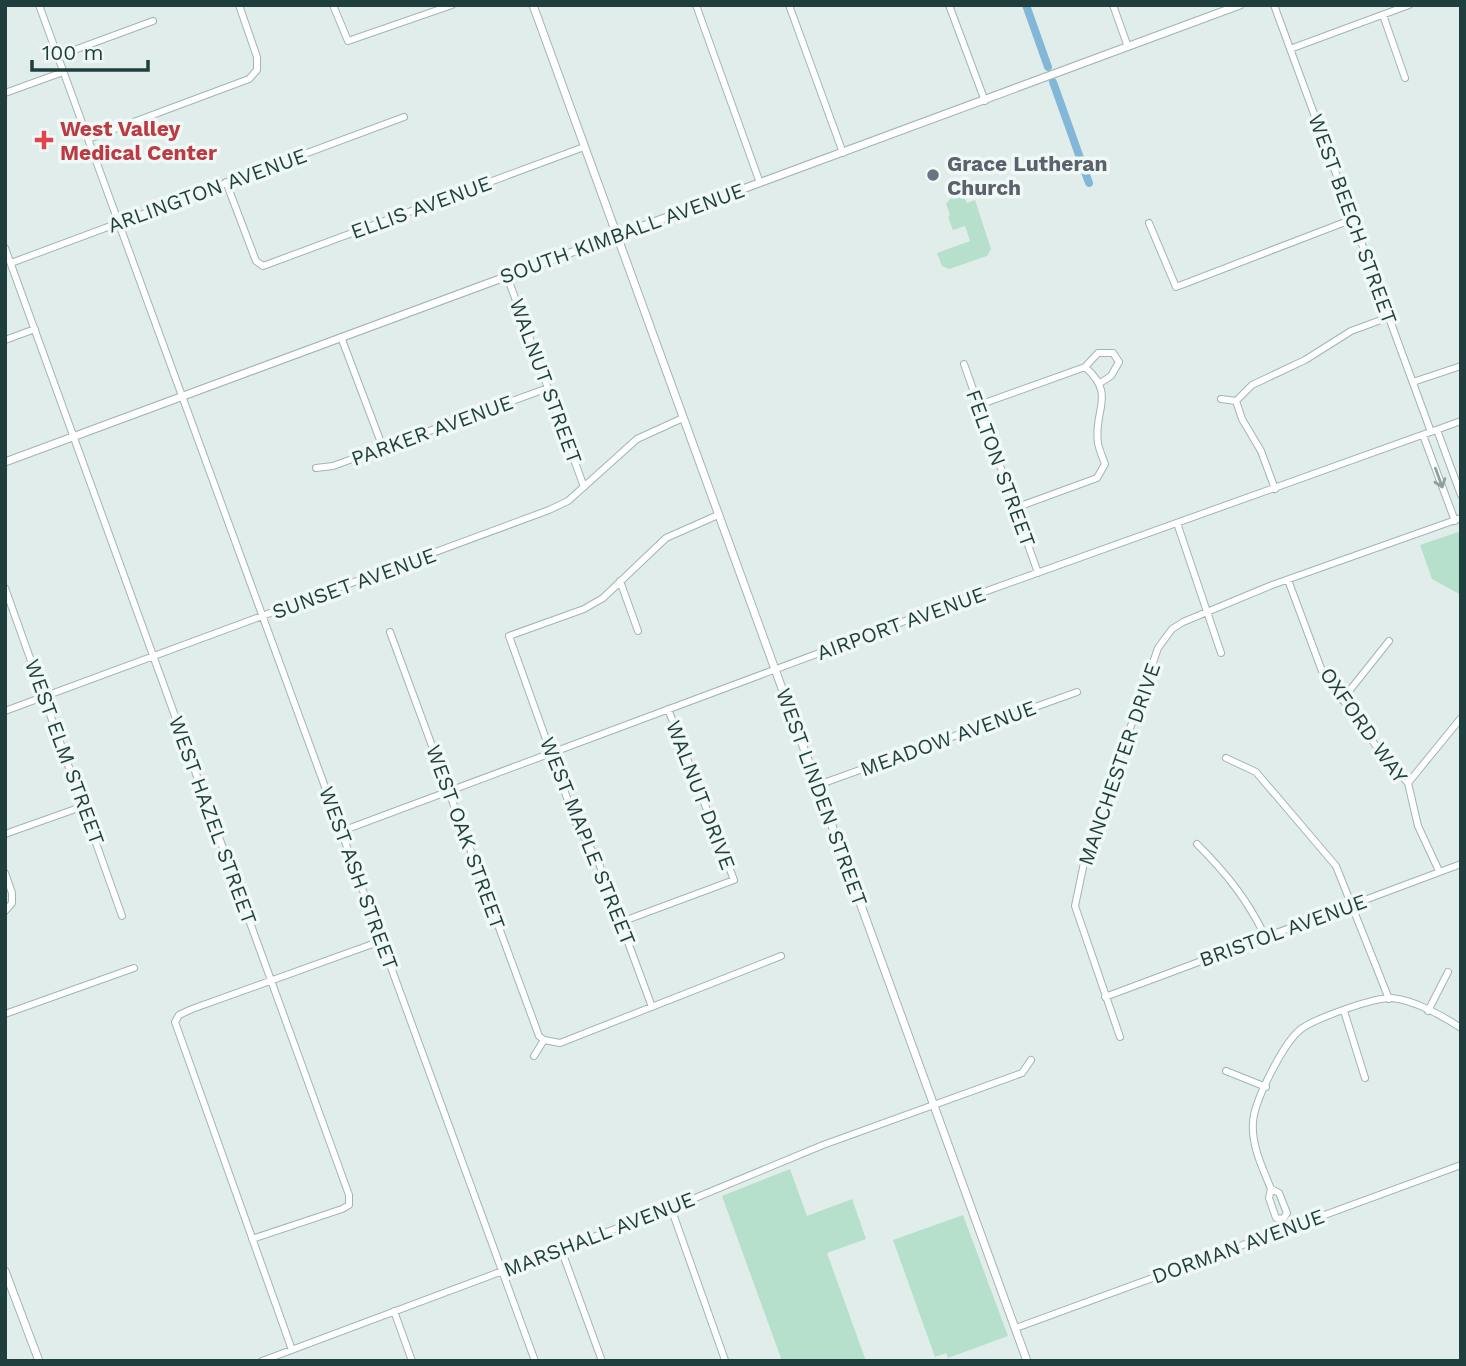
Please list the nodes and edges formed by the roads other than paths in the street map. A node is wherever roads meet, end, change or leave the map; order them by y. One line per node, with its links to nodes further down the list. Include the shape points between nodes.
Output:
1 (39, 5): 17 (street, WEST ASH STREET)
2 (239, 5): 23 (street, via 257,57 257,70 249,79)
3 (333, 5): 4 (street, via 348,41)
4 (452, 5)
5 (533, 5): 24 (street, WEST LINDEN STREET)
6 (696, 5): 27 (street)
7 (789, 5): 25 (street)
8 (949, 5): 21 (street)
9 (1113, 5): 15 (street)
10 (1240, 5): 15 (street, SOUTH KIMBALL AVENUE)
11 (1274, 5): 16 (street, WEST BEECH STREET)
12 (1409, 5): 13 (street)
13 (1383, 15): 16 (street); 19 (street)
14 (153, 21): 17 (street)
15 (1128, 47): 21 (street, SOUTH KIMBALL AVENUE)
16 (1290, 49): 28 (street, WEST BEECH STREET)
17 (58, 56): 18 (street, WEST ASH STREET)
18 (63, 72): 20 (street); 23 (street, WEST ASH STREET)
19 (1405, 78)
20 (5, 93)
21 (985, 101): 25 (street, SOUTH KIMBALL AVENUE)
22 (404, 117): 26 (street, ARLINGTON AVENUE)
23 (88, 139): 29 (street, WEST ASH STREET)
24 (584, 147): 26 (street, ELLIS AVENUE, via 258,265); 31 (street, WEST LINDEN STREET)
25 (843, 152): 27 (street, SOUTH KIMBALL AVENUE)
26 (226, 182): 29 (street, ARLINGTON AVENUE)
27 (760, 183): 31 (street, SOUTH KIMBALL AVENUE)
28 (1353, 219): 30 (street, via 1176,287); 35 (street, WEST BEECH STREET)
29 (119, 223): 33 (street, ARLINGTON AVENUE); 45 (street, WEST ASH STREET)
30 (1149, 223)
31 (616, 235): 34 (street, SOUTH KIMBALL AVENUE); 49 (street, WEST LINDEN STREET)
32 (5, 248): 33 (street, WEST HAZEL STREET)
33 (11, 263): 36 (street, WEST HAZEL STREET)
34 (508, 276): 37 (street, SOUTH KIMBALL AVENUE); 44 (street, WALNUT STREET)
35 (1389, 317): 42 (street, WEST BEECH STREET); 47 (street, via 1352,331 1252,385)
36 (35, 329): 38 (street); 53 (street, WEST HAZEL STREET)
37 (341, 337): 45 (street, SOUTH KIMBALL AVENUE); 54 (street)
38 (5, 340)
39 (964, 364): 48 (street, FELTON STREET)
40 (1461, 366): 42 (street)
41 (1085, 367): 43 (street); 43 (street, via 1098,353 1117,357 1117,369); 48 (street)
42 (1413, 382): 51 (street, WEST BEECH STREET)
43 (1100, 383): 60 (street, via 1098,443 1105,464 1097,478)
44 (548, 388): 54 (street, PARKER AVENUE); 57 (street, WALNUT STREET)
45 (182, 395): 53 (street, SOUTH KIMBALL AVENUE); 69 (street, WEST ASH STREET)
46 (1221, 399): 47 (street)
47 (1236, 401): 58 (street)
48 (978, 405): 60 (street, FELTON STREET)
49 (682, 418): 57 (street, SUNSET AVENUE, via 637,439); 61 (street, WEST LINDEN STREET)
50 (1461, 421): 51 (street, AIRPORT AVENUE)
51 (1434, 431): 52 (street, AIRPORT AVENUE); 59 (street, WEST BEECH STREET)
52 (1423, 435): 58 (street, AIRPORT AVENUE); 62 (street, one-way to 62)
53 (73, 437): 55 (street, SOUTH KIMBALL AVENUE); 74 (street, WEST HAZEL STREET)
54 (383, 448): 56 (street, PARKER AVENUE)
55 (5, 462)
56 (316, 468)
57 (584, 487): 69 (street, SUNSET AVENUE, via 549,510)
58 (1275, 489): 63 (street, AIRPORT AVENUE)
59 (1461, 495)
60 (1015, 508): 64 (street, FELTON STREET)
61 (718, 515): 66 (street, via 666,538); 75 (street, WEST LINDEN STREET)
62 (1458, 520): 65 (street, MANCHESTER DRIVE)
63 (1177, 523): 64 (street, AIRPORT AVENUE); 68 (street)
64 (1038, 573): 75 (street, AIRPORT AVENUE)
65 (1288, 580): 68 (street, MANCHESTER DRIVE); 78 (street, OXFORD WAY, via 1322,671)
66 (620, 581): 70 (street); 82 (street, WEST MAPLE STREET, via 584,609 509,636)
67 (5, 588): 77 (street, WEST ELM STREET)
68 (1206, 612): 73 (street); 104 (street, MANCHESTER DRIVE, via 1172,629 1158,648 1085,858 1075,906)
69 (263, 617): 74 (street, SUNSET AVENUE); 88 (street, WEST ASH STREET)
70 (638, 631)
71 (390, 632): 86 (street, WEST OAK STREET)
72 (1389, 641): 78 (street)
73 (1221, 653)
74 (153, 657): 77 (street, SUNSET AVENUE); 103 (street, WEST HAZEL STREET)
75 (775, 670): 79 (street, AIRPORT AVENUE); 85 (street, WEST LINDEN STREET)
76 (1077, 692): 85 (street, MEADOW AVENUE)
77 (45, 696): 80 (street, SUNSET AVENUE); 87 (street, WEST ELM STREET)
78 (1342, 700): 84 (street, OXFORD WAY)
79 (668, 709): 82 (street, AIRPORT AVENUE); 97 (street, WALNUT DRIVE, via 734,880)
80 (5, 711)
81 (1461, 718): 84 (street)
82 (552, 753): 86 (street, AIRPORT AVENUE); 97 (street, WEST MAPLE STREET, via 576,823 598,861)
83 (1226, 758): 94 (street, via 1256,772 1284,803 1336,866)
84 (1408, 783): 92 (street, OXFORD WAY, via 1418,826)
85 (818, 785): 118 (street, WEST LINDEN STREET)
86 (449, 791): 88 (street, AIRPORT AVENUE); 112 (street, WEST OAK STREET)
87 (84, 806): 89 (street); 96 (street, WEST ELM STREET)
88 (342, 831): 99 (street, WEST ASH STREET)
89 (5, 834)
90 (1197, 844): 98 (street, via 1242,893)
91 (1461, 864): 92 (street, BRISTOL AVENUE)
92 (1439, 871): 94 (street, BRISTOL AVENUE)
93 (5, 873): 95 (street, via 12,893 12,904)
94 (1354, 904): 98 (street, BRISTOL AVENUE); 105 (street)
95 (5, 911)
96 (122, 916)
97 (621, 922): 106 (street, WEST MAPLE STREET)
98 (1265, 936): 104 (street, BRISTOL AVENUE)
99 (381, 940): 103 (street); 127 (street, WEST ASH STREET)
100 (781, 956): 106 (street)
101 (134, 968): 109 (street)
102 (1448, 972): 107 (street)
103 (272, 980): 124 (street, via 192,1009 175,1022); 124 (street, WEST HAZEL STREET, via 349,1205)
104 (1105, 997): 111 (street, MANCHESTER DRIVE)
105 (1389, 999): 107 (street); 108 (street)
106 (652, 1007): 112 (street, via 560,1043)
107 (1428, 1011): 110 (street)
108 (1344, 1012): 116 (street); 117 (street, via 1302,1028 1290,1040)
109 (5, 1014)
110 (1461, 1028)
111 (1120, 1037)
112 (544, 1040): 113 (street)
113 (534, 1056)
114 (1031, 1059): 118 (street, MARSHALL AVENUE, via 1022,1073)
115 (1226, 1071): 117 (street)
116 (1365, 1078)
117 (1266, 1087): 120 (street, via 1252,1121 1260,1163)
118 (934, 1104): 121 (street, MARSHALL AVENUE); 129 (street, WEST LINDEN STREET)
119 (1461, 1165): 123 (street, DORMAN AVENUE)
120 (1271, 1189): 122 (street, via 1272,1208 1276,1217); 122 (street, via 1279,1193 1287,1213)
121 (671, 1208): 125 (street, MARSHALL AVENUE); 131 (street)
122 (1283, 1219): 123 (street)
123 (1286, 1227): 129 (street, DORMAN AVENUE)
124 (252, 1239): 130 (street)
125 (561, 1249): 127 (street, MARSHALL AVENUE); 136 (street)
126 (5, 1271): 132 (street)
127 (502, 1271): 128 (street, MARSHALL AVENUE); 135 (street, WEST ASH STREET)
128 (394, 1311): 130 (street, MARSHALL AVENUE); 134 (street)
129 (1016, 1328): 137 (street, WEST LINDEN STREET)
130 (292, 1350): 133 (street, MARSHALL AVENUE)
131 (726, 1360)
132 (39, 1361)
133 (262, 1361)
134 (412, 1361)
135 (535, 1361)
136 (602, 1361)
137 (1027, 1361)

